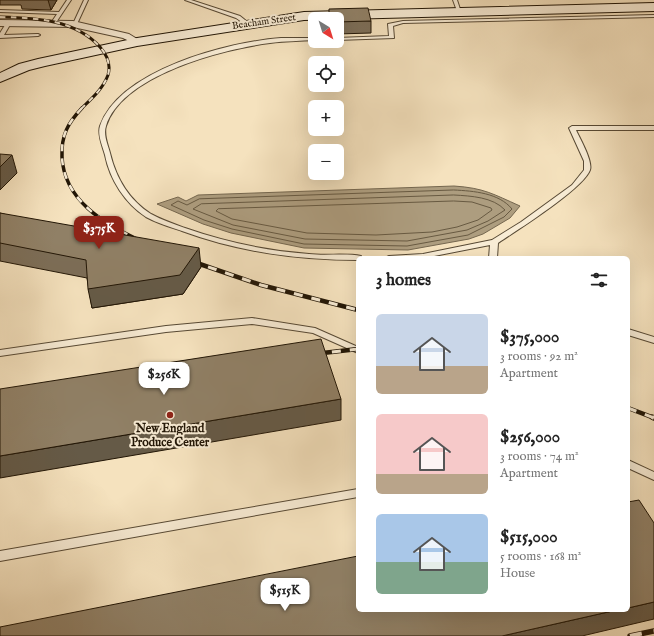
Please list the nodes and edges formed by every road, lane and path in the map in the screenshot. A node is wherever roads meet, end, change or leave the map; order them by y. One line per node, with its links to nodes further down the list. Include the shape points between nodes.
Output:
1 (69, 0): 7 (lane)
2 (86, 0): 11 (lane)
3 (187, 0): 12 (lane, via 238,17)
4 (457, 6): 5 (main road, Beacham Street); 12 (main road, Beacham Street, via 328,14)
5 (654, 7)
6 (0, 11): 7 (lane)
7 (60, 13): 10 (lane)
8 (654, 16): 14 (lane, via 403,22 390,25 392,37)
9 (4, 23): 10 (street); 13 (lane, via 0,37)
10 (53, 23): 11 (street)
11 (75, 24): 16 (street, via 126,36)
12 (248, 24): 16 (main road, Beacham Street)
13 (38, 35)
14 (344, 39)
15 (308, 40): 22 (lane, via 243,45 203,56 152,77 126,95 108,114 102,127 109,166 121,190 145,213 198,235 264,251)
16 (137, 42): 17 (main road, Beacham Street, via 43,62)
17 (0, 78)
18 (654, 128): 19 (lane, via 572,128 586,160 587,170 581,179 556,200)
19 (494, 242): 20 (lane); 21 (lane)
20 (423, 256)
21 (493, 256)
22 (356, 258)
23 (630, 333): 24 (lane)
24 (654, 340)
25 (356, 351): 26 (lane, via 315,331 252,322 166,328)
26 (0, 353)
27 (630, 465): 28 (lane)
28 (654, 476)
29 (356, 493): 30 (lane)
30 (0, 556)

